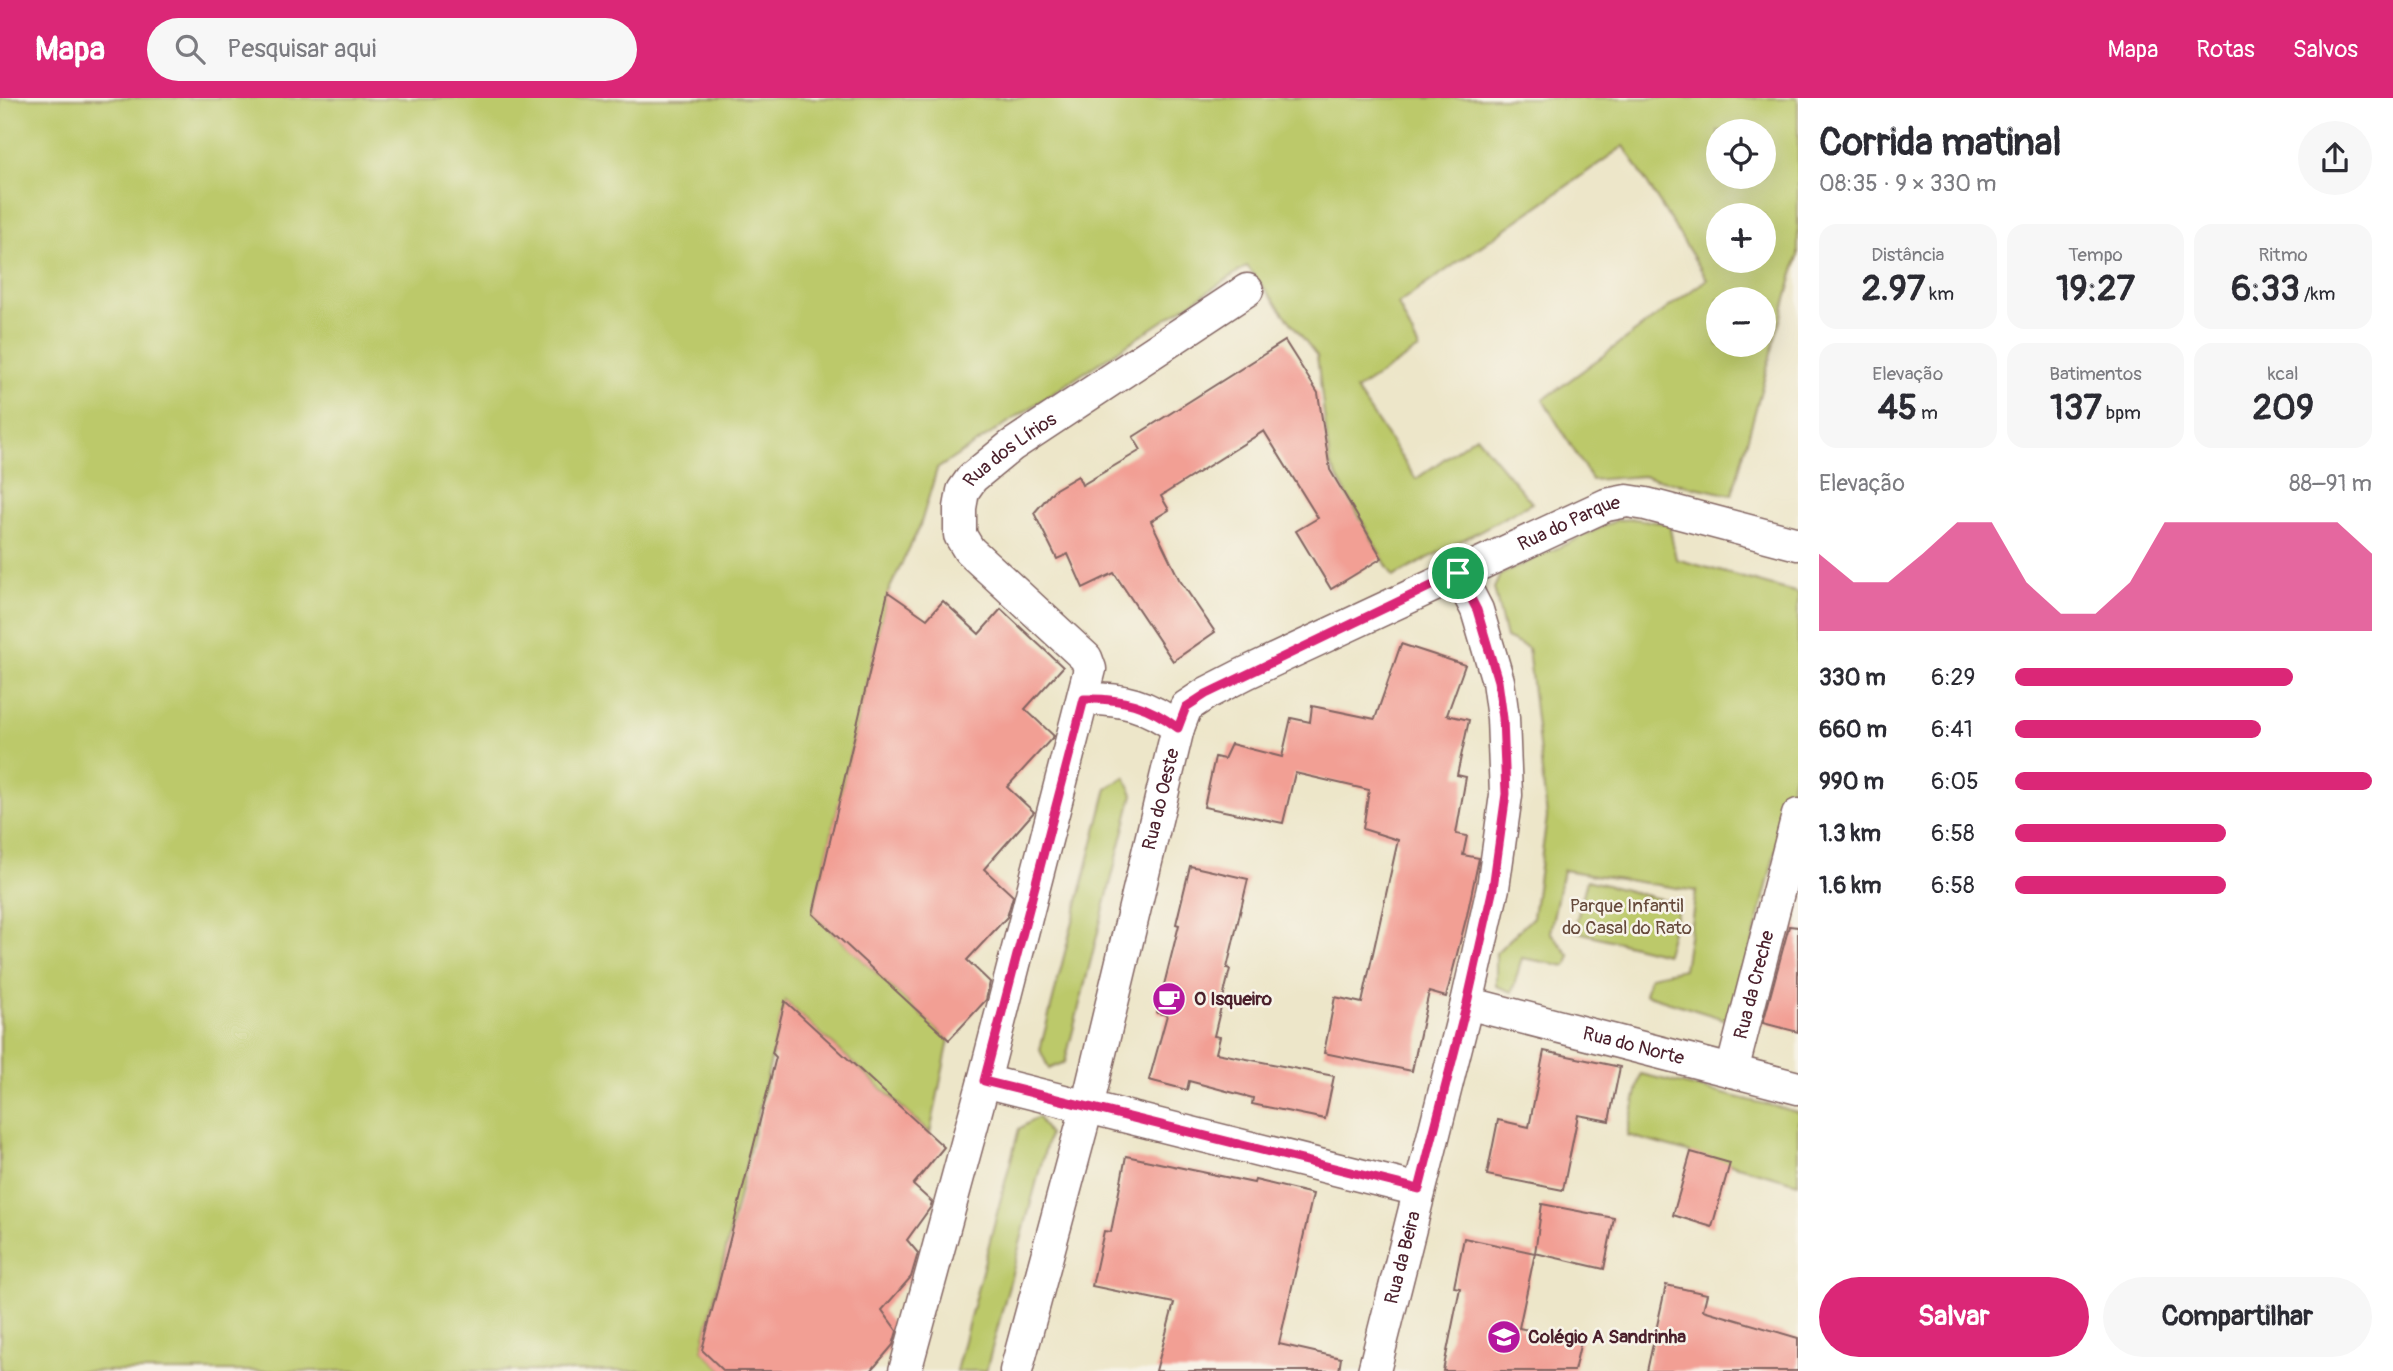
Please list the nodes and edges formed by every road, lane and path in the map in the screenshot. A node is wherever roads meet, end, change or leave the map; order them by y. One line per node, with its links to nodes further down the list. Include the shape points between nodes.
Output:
1 (1247, 290): 4 (street, Rua dos Lírios, via 1011,446 963,491 960,535 970,550 1086,657 1090,669)
2 (1798, 544): 3 (street, Rua do Parque, via 1627,501 1606,505)
3 (1458, 573): 5 (street, Rua do Parque, via 1206,694 1186,707); 7 (street, Rua da Beira, via 1477,610 1495,669 1506,755 1506,794 1493,888)
4 (1084, 699): 5 (street, Rua do Oeste, via 1136,705 1160,714); 9 (street)
5 (1178, 728): 11 (street, Rua do Oeste)
6 (1798, 815): 8 (street, Rua da Creche)
7 (1467, 1003): 8 (street, Rua do Norte); 12 (street, Rua da Beira)
8 (1732, 1071): 10 (street, Rua do Norte)
9 (984, 1081): 11 (street); 13 (street)
10 (1798, 1088)
11 (1087, 1107): 12 (street); 14 (street, Rua do Oeste)
12 (1419, 1189): 15 (street, Rua da Beira)
13 (905, 1371)
14 (1016, 1371)
15 (1374, 1371)

